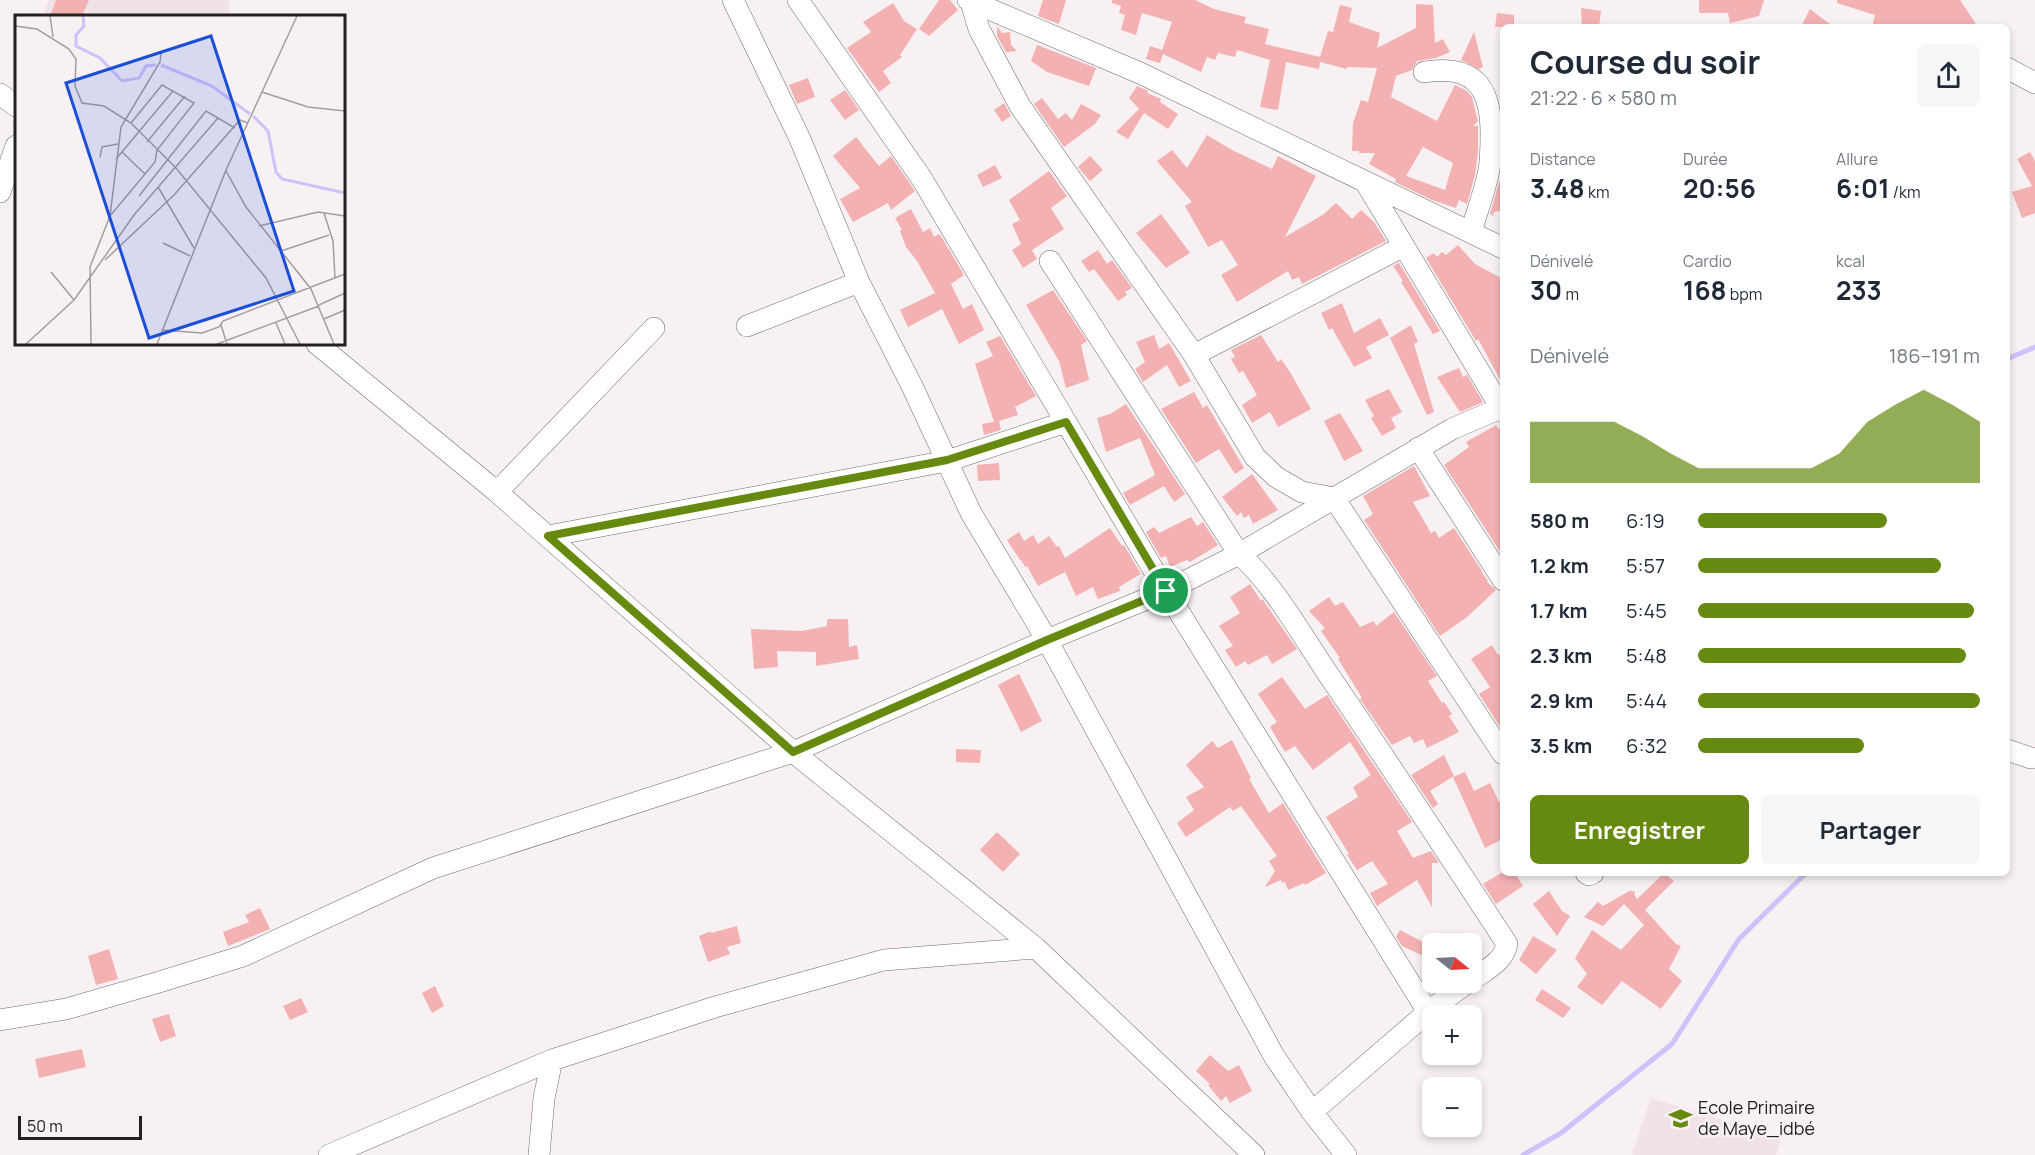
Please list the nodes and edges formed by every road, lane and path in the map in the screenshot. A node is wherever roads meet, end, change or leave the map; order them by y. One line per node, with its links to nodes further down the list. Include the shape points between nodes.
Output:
1 (733, 0): 16 (street, via 800,139)
2 (798, 0): 23 (street, via 922,179)
3 (970, 1): 10 (street, via 1140,73); 20 (street, via 979,29 1020,106)
4 (2010, 70): 6 (street)
5 (1424, 72): 12 (street, via 1441,69 1472,77 1483,91 1491,113 1489,169)
6 (2035, 83)
7 (0, 93): 8 (street)
8 (15, 105)
9 (15, 149): 11 (street)
10 (1366, 183): 12 (street); 13 (street)
11 (0, 192)
12 (1471, 232): 14 (street)
13 (1404, 246): 20 (street); 21 (street)
14 (1500, 246)
15 (1050, 261): 29 (street)
16 (859, 282): 17 (street); 25 (street)
17 (747, 326)
18 (654, 328): 26 (street)
19 (318, 345): 26 (street)
20 (1194, 354): 27 (street, via 1255,457 1276,477 1302,492)
21 (1500, 406)
22 (1500, 410): 24 (street)
23 (1066, 422): 25 (street); 31 (street)
24 (1418, 448): 27 (street); 30 (street)
25 (947, 460): 28 (street); 32 (street, via 971,513)
26 (497, 492): 28 (street)
27 (1334, 498): 29 (street); 33 (street)
28 (548, 536): 35 (street)
29 (1239, 554): 31 (street); 38 (street, via 1256,568 1507,944 1500,959)
30 (1500, 575)
31 (1166, 591): 32 (street); 40 (street)
32 (1047, 640): 35 (street); 45 (street, via 1274,1056)
33 (1500, 749)
34 (2010, 751): 36 (street)
35 (793, 752): 37 (street); 43 (street, via 432,868 243,956 66,1009)
36 (2031, 758)
37 (1036, 948): 44 (street, via 884,960 715,1007); 48 (street)
38 (1482, 972)
39 (1454, 993): 41 (street)
40 (1424, 1005)
41 (1437, 1005)
42 (1422, 1017): 45 (street)
43 (0, 1020)
44 (552, 1060): 46 (street); 47 (street)
45 (1312, 1112): 49 (street)
46 (329, 1155)
47 (539, 1155)
48 (1254, 1155)
49 (1346, 1155)

